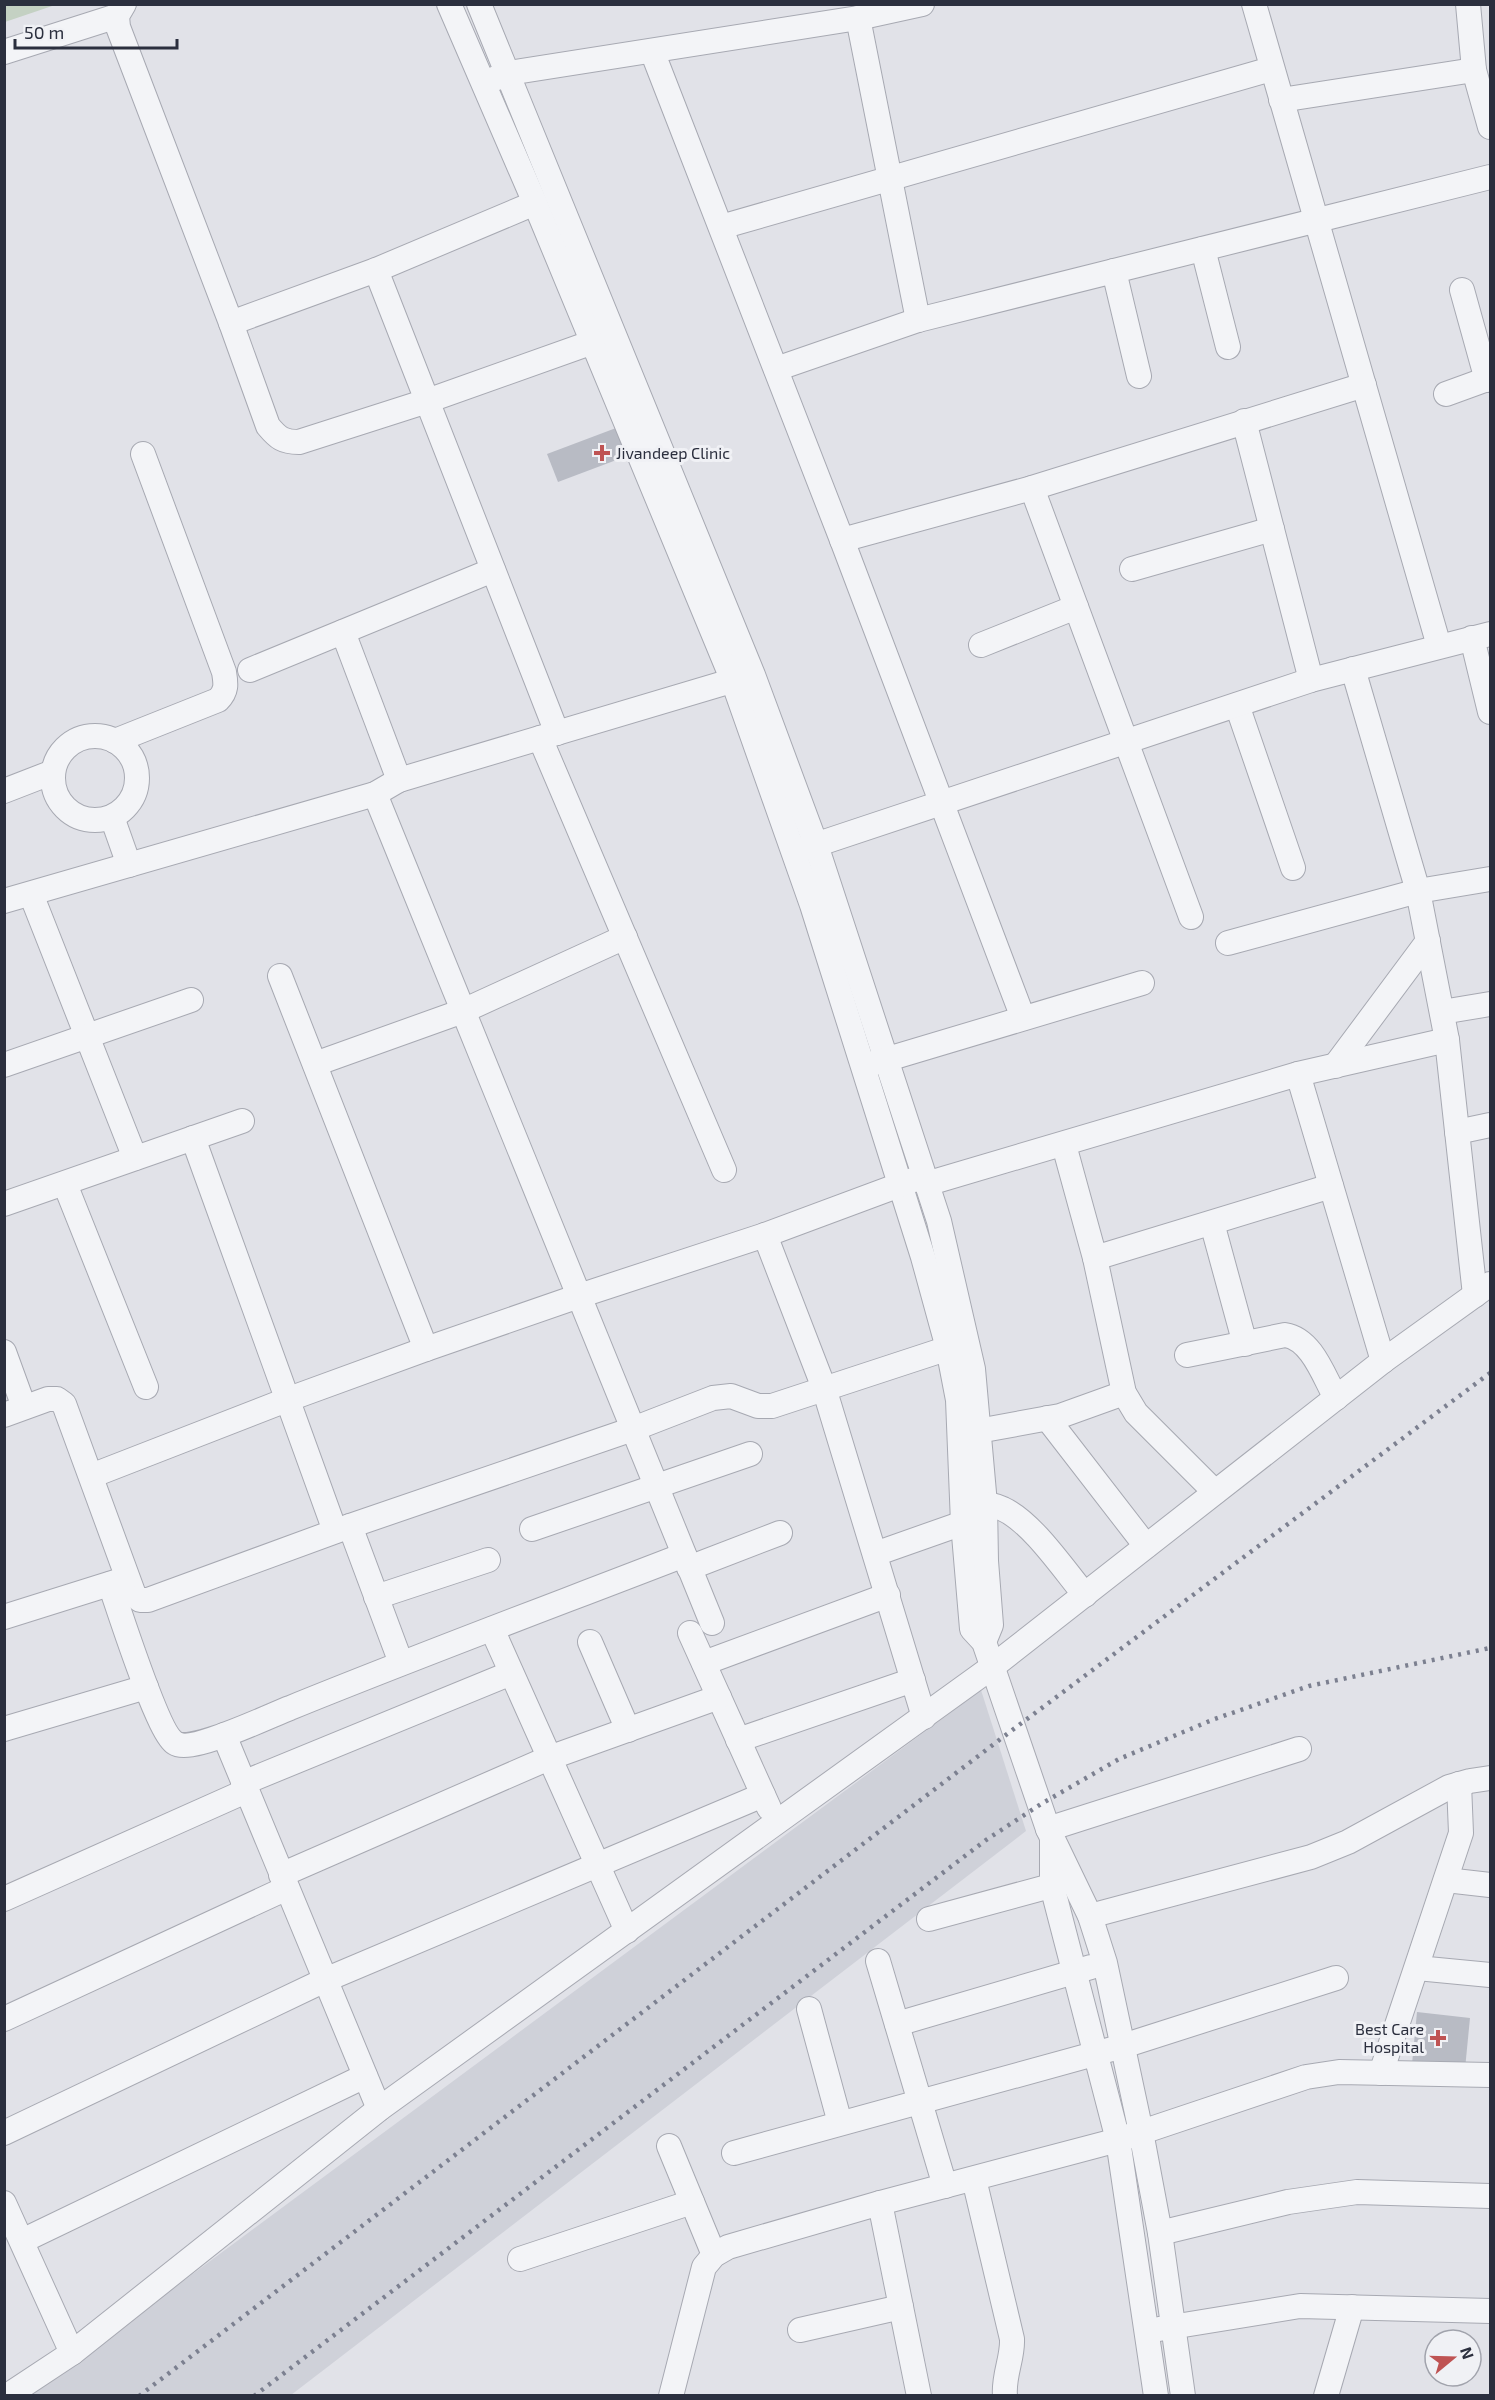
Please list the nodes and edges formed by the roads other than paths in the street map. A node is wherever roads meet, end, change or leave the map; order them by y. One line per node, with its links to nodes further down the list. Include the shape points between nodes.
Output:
1 (449, 4): 13 (street)
2 (479, 4): 12 (street)
3 (922, 4): 7 (street)
4 (1254, 4): 10 (street)
5 (1468, 4): 11 (street)
6 (120, 10): 9 (street); 26 (street, via 118,27)
7 (846, 14): 8 (street); 17 (street)
8 (652, 51): 12 (street); 20 (street)
9 (4, 52)
10 (1271, 69): 14 (street); 17 (street)
11 (1474, 70): 14 (street); 15 (street)
12 (509, 73): 13 (street); 37 (street)
13 (483, 82): 18 (street)
14 (1281, 100): 19 (street)
15 (1491, 127)
16 (1491, 177): 19 (street)
17 (890, 178): 20 (street); 25 (street)
18 (535, 203): 22 (street); 27 (street)
19 (1318, 220): 21 (street); 32 (street)
20 (721, 227): 29 (street)
21 (1203, 249): 23 (street); 28 (street)
22 (376, 270): 26 (street); 34 (street)
23 (1114, 271): 25 (street); 30 (street)
24 (1462, 290): 31 (street)
25 (918, 320): 29 (street)
26 (231, 323): 34 (street, via 268,426 286,442 299,442)
27 (593, 342): 34 (street); 37 (street)
28 (1228, 346)
29 (776, 369): 40 (street)
30 (1139, 376)
31 (1489, 379): 33 (street)
32 (1364, 385): 35 (street); 47 (street)
33 (1446, 394)
34 (427, 401): 42 (street)
35 (1244, 421): 38 (street); 39 (street)
36 (143, 454): 55 (street, via 226,686 218,700)
37 (659, 473): 50 (street)
38 (1032, 488): 40 (street); 43 (street)
39 (1272, 529): 41 (street); 51 (street)
40 (842, 540): 61 (street)
41 (1132, 569)
42 (493, 570): 44 (street); 54 (street)
43 (1076, 607): 46 (street); 56 (street)
44 (343, 632): 49 (street); 58 (street)
45 (1481, 636): 47 (street); 53 (street)
46 (981, 645)
47 (1439, 646): 48 (street)
48 (1353, 669): 51 (street); 67 (street)
49 (250, 670)
50 (743, 678): 54 (street); 63 (street)
51 (1311, 680): 52 (street)
52 (1237, 705): 56 (street); 65 (street)
53 (1491, 712)
54 (548, 736): 58 (street); 71 (street)
55 (115, 741): 57 (street, via 81,738 62,751); 62 (street, via 133,760 137,773 132,799)
56 (1126, 743): 61 (street); 70 (street)
57 (53, 772): 59 (street); 62 (street, via 53,785 64,808 87,820)
58 (399, 780): 60 (street)
59 (4, 790)
60 (375, 794): 64 (street); 78 (street)
61 (943, 803): 63 (street); 80 (street)
62 (112, 817): 64 (street)
63 (805, 849): 83 (street); 86 (street)
64 (129, 865): 68 (street)
65 (1293, 868)
66 (1491, 879): 67 (street)
67 (1418, 891): 72 (street); 73 (street)
68 (30, 894): 69 (street); 81 (street)
69 (4, 901)
70 (1191, 917)
71 (625, 937): 78 (street); 95 (street)
72 (1428, 941): 79 (street); 87 (street)
73 (1228, 943)
74 (280, 976): 84 (street)
75 (1142, 983): 80 (street)
76 (191, 1000): 81 (street)
77 (1491, 1004): 79 (street)
78 (463, 1011): 84 (street); 105 (street)
79 (1442, 1012): 82 (street)
80 (1023, 1018): 83 (street)
81 (86, 1035): 85 (street); 94 (street)
82 (1447, 1040): 87 (street); 91 (street)
83 (886, 1059): 86 (street); 96 (street)
84 (315, 1064): 108 (street)
85 (4, 1065)
86 (863, 1066): 98 (street)
87 (1335, 1066): 88 (street)
88 (1298, 1074): 93 (street); 99 (street)
89 (242, 1121): 92 (street)
90 (1491, 1125): 91 (street)
91 (1457, 1132): 104 (street)
92 (193, 1138): 94 (street); 116 (street)
93 (1064, 1145): 96 (street); 103 (street)
94 (135, 1158): 97 (street)
95 (724, 1170)
96 (925, 1180): 98 (street); 107 (street, via 939,1221)
97 (65, 1184): 100 (street); 112 (street)
98 (900, 1184): 102 (street); 107 (street)
99 (1331, 1186): 101 (street); 111 (street)
100 (4, 1204)
101 (1212, 1223): 103 (street); 106 (street)
102 (765, 1234): 105 (street); 113 (street)
103 (1095, 1258): 114 (street)
104 (1483, 1289): 111 (street)
105 (579, 1296): 108 (street); 119 (street)
106 (1245, 1344): 110 (street); 115 (street, via 1285,1335 1299,1339)
107 (958, 1345): 113 (street); 120 (street, via 973,1369); 125 (street, via 958,1400)
108 (426, 1349): 116 (street)
109 (4, 1352): 117 (street)
110 (1187, 1355)
111 (1383, 1361): 115 (street)
112 (146, 1387)
113 (824, 1388): 119 (street, via 772,1406 758,1406 722,1395); 130 (street)
114 (1124, 1393): 118 (street); 124 (street, via 1136,1413)
115 (1336, 1398): 124 (street)
116 (289, 1399): 122 (street); 126 (street)
117 (14, 1411): 122 (street, via 48,1399 64,1404)
118 (1047, 1418): 120 (street); 129 (street)
119 (633, 1429): 123 (street); 126 (street)
120 (978, 1431): 125 (street)
121 (750, 1454): 123 (street)
122 (91, 1476): 133 (street)
123 (656, 1488): 127 (street); 132 (street)
124 (1215, 1492): 129 (street)
125 (970, 1510): 130 (street); 135 (street, via 1004,1509 1026,1524); 142 (street, via 986,1561 991,1625 984,1642)
126 (343, 1529): 133 (street, via 148,1600 140,1600); 136 (street)
127 (532, 1529)
128 (780, 1533): 132 (street)
129 (1146, 1546): 135 (street)
130 (875, 1554): 134 (street)
131 (488, 1560): 136 (street)
132 (686, 1562): 138 (street); 141 (street, via 701,1628)
133 (119, 1581): 137 (street); 145 (street)
134 (888, 1595): 141 (street); 144 (street)
135 (1085, 1595): 142 (street)
136 (376, 1597): 140 (street)
137 (4, 1617)
138 (492, 1629): 140 (street); 143 (street)
139 (590, 1642): 149 (street)
140 (401, 1663): 150 (street)
141 (704, 1663): 146 (street)
142 (992, 1667): 147 (street); 159 (street)
143 (511, 1673): 153 (street); 156 (street)
144 (913, 1680): 147 (street); 151 (street)
145 (146, 1687): 148 (street); 150 (street, via 176,1744 192,1746)
146 (719, 1697): 149 (street); 151 (street)
147 (924, 1717): 158 (street)
148 (4, 1729)
149 (628, 1730): 153 (street)
150 (224, 1735): 156 (street)
151 (738, 1740): 157 (street)
152 (1299, 1749): 159 (street)
153 (549, 1758): 160 (street); 162 (street)
154 (1491, 1778): 155 (street)
155 (1459, 1784): 161 (street, via 1461,1833); 166 (street, via 1311,1857)
156 (244, 1787): 162 (street); 165 (street)
157 (763, 1795): 158 (street); 160 (street)
158 (776, 1825): 168 (street)
159 (1050, 1832): 163 (street)
160 (597, 1865): 168 (street); 175 (street)
161 (1446, 1880): 164 (street); 171 (street)
162 (284, 1882): 175 (street); 177 (street)
163 (1063, 1883): 166 (street); 167 (street); 172 (street)
164 (1491, 1885)
165 (4, 1899)
166 (1090, 1916): 170 (street)
167 (929, 1919)
168 (627, 1931): 185 (street)
169 (878, 1961): 178 (street)
170 (1105, 1964): 172 (street); 179 (street)
171 (1417, 1968): 173 (street); 181 (street)
172 (1076, 1972): 178 (street); 180 (street)
173 (1491, 1976)
174 (1336, 1978): 179 (street)
175 (325, 1980): 183 (street); 188 (street)
176 (809, 2009): 186 (street)
177 (4, 2019)
178 (897, 2024): 184 (street)
179 (1123, 2046): 180 (street); 187 (street)
180 (1097, 2054): 184 (street); 189 (street)
181 (1381, 2073): 182 (street); 187 (street, via 1339,2072 1305,2077)
182 (1491, 2074)
183 (365, 2076): 185 (street); 199 (street)
184 (920, 2100): 186 (street); 193 (street)
185 (379, 2109): 208 (street)
186 (840, 2123): 191 (street)
187 (1141, 2132): 189 (street); 198 (street)
188 (4, 2133)
189 (1118, 2140): 192 (street); 207 (street)
190 (669, 2146): 195 (street)
191 (734, 2153)
192 (974, 2179): 193 (street); 212 (street, via 1012,2338)
193 (945, 2186): 197 (street)
194 (1491, 2196): 198 (street, via 1357,2192 1288,2202)
195 (692, 2202): 200 (street); 201 (street)
196 (4, 2203): 199 (street)
197 (880, 2203): 200 (street, via 744,2241); 202 (street)
198 (1160, 2233): 205 (street)
199 (22, 2241): 208 (street)
200 (714, 2254): 210 (street, via 704,2267)
201 (520, 2259)
202 (901, 2307): 206 (street); 211 (street)
203 (1352, 2307): 204 (street); 205 (street, via 1300,2306); 215 (street)
204 (1491, 2312)
205 (1174, 2326): 207 (street); 214 (street)
206 (800, 2330)
207 (1146, 2332): 213 (street)
208 (72, 2353): 209 (street)
209 (7, 2396)
210 (671, 2396)
211 (919, 2396)
212 (1005, 2396)
213 (1156, 2396)
214 (1183, 2396)
215 (1326, 2396)

